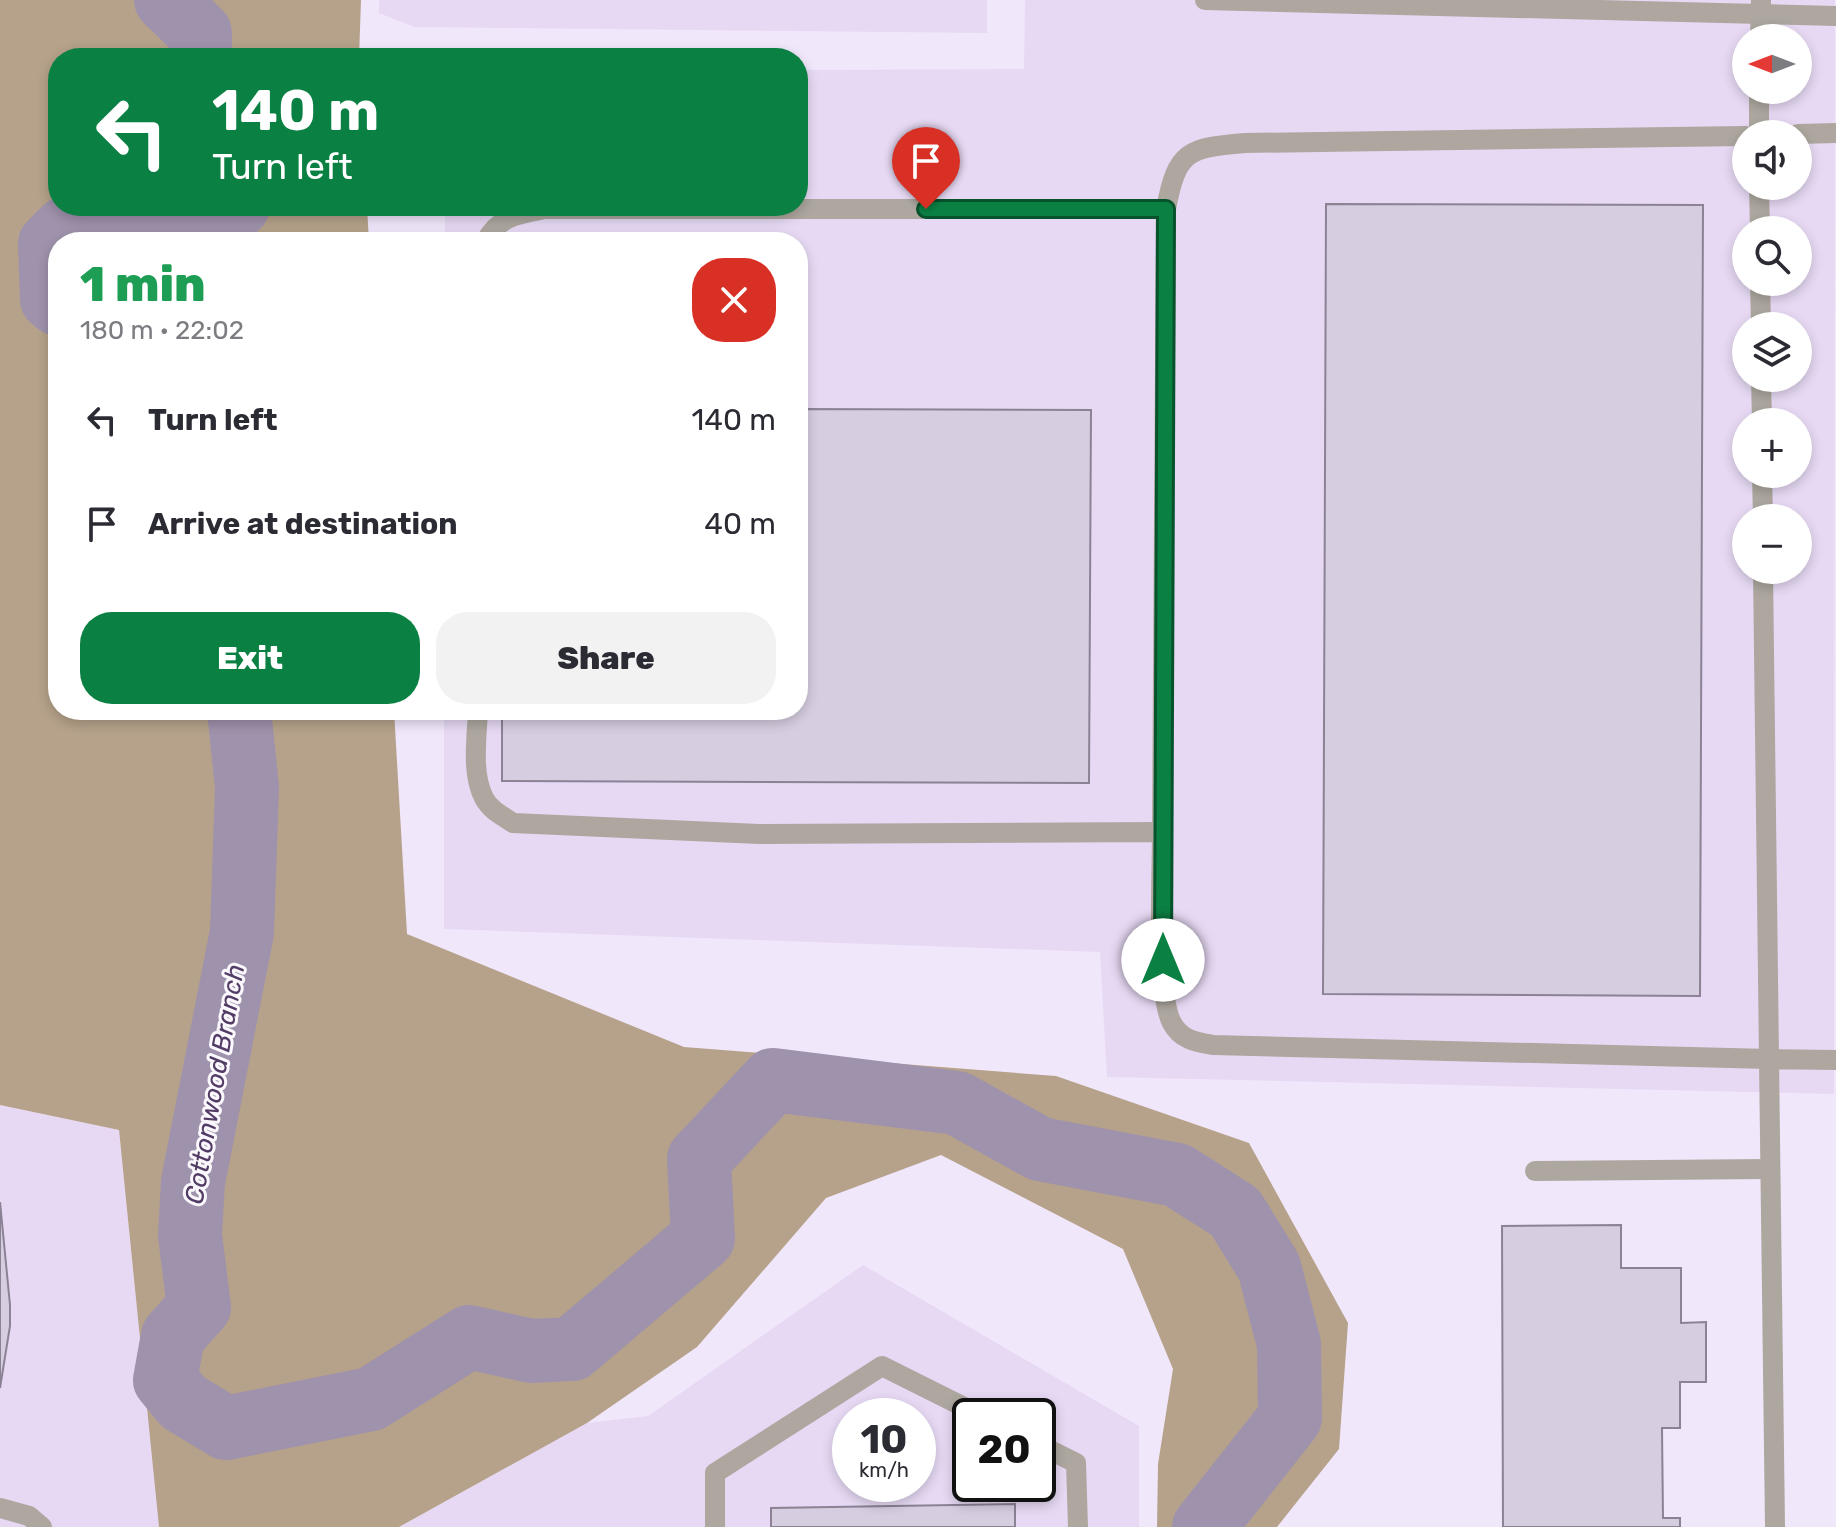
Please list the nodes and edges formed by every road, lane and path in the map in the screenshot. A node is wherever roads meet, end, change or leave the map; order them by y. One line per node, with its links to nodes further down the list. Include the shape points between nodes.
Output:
1 (1205, 0): 2 (lane)
2 (1760, 8): 3 (lane)
3 (1836, 16)
4 (1836, 133): 5 (lane)
5 (1812, 134)
6 (1732, 136): 8 (lane, via 1203,146 1183,160 1171,180)
7 (808, 209): 8 (lane)
8 (1166, 209): 13 (lane)
9 (512, 216): 10 (lane)
10 (490, 232)
11 (1763, 584): 14 (lane)
12 (478, 720): 13 (lane, via 477,772 484,798 513,823 759,834)
13 (1162, 832): 14 (lane, via 1164,992 1171,1023 1187,1040 1213,1045)
14 (1769, 1059): 15 (lane); 16 (lane)
15 (1836, 1060)
16 (1769, 1169): 17 (lane); 24 (lane)
17 (1535, 1171)
18 (952, 1401): 22 (lane, via 882,1366 715,1473)
19 (1056, 1453): 23 (lane, via 1076,1463)
20 (0, 1508): 21 (lane, via 29,1516)
21 (42, 1527)
22 (715, 1527)
23 (1078, 1527)
24 (1775, 1527)

